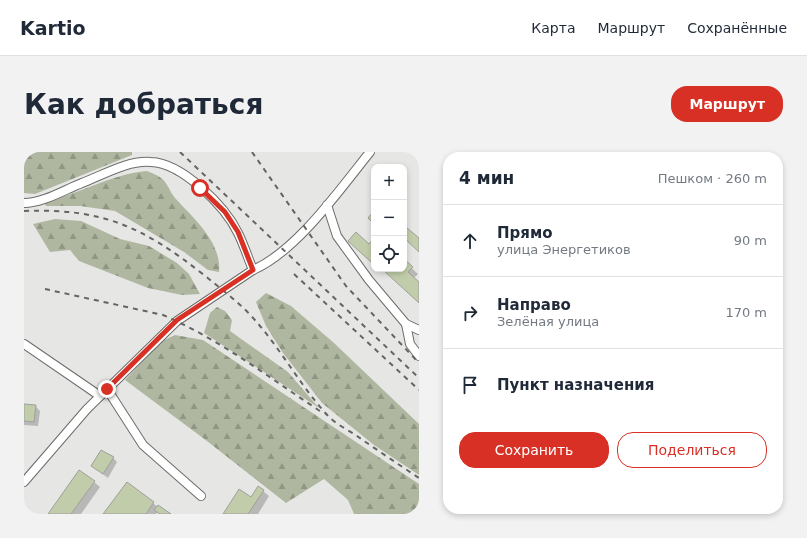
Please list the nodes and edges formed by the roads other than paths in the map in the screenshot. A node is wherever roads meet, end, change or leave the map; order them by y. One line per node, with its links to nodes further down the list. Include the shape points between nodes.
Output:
1 (370, 152): 3 (street)
2 (24, 203): 4 (street, via 130,165 150,161 168,165 183,173 225,212 238,232)
3 (327, 205): 4 (street, via 288,248); 5 (street, via 337,236)
4 (253, 270): 9 (street, via 177,320)
5 (406, 324): 6 (street); 8 (street, via 410,344)
6 (419, 330)
7 (24, 345): 10 (street)
8 (419, 356)
9 (107, 389): 10 (street); 12 (street, via 143,445)
10 (100, 396): 11 (street)
11 (24, 482)
12 (201, 496)

